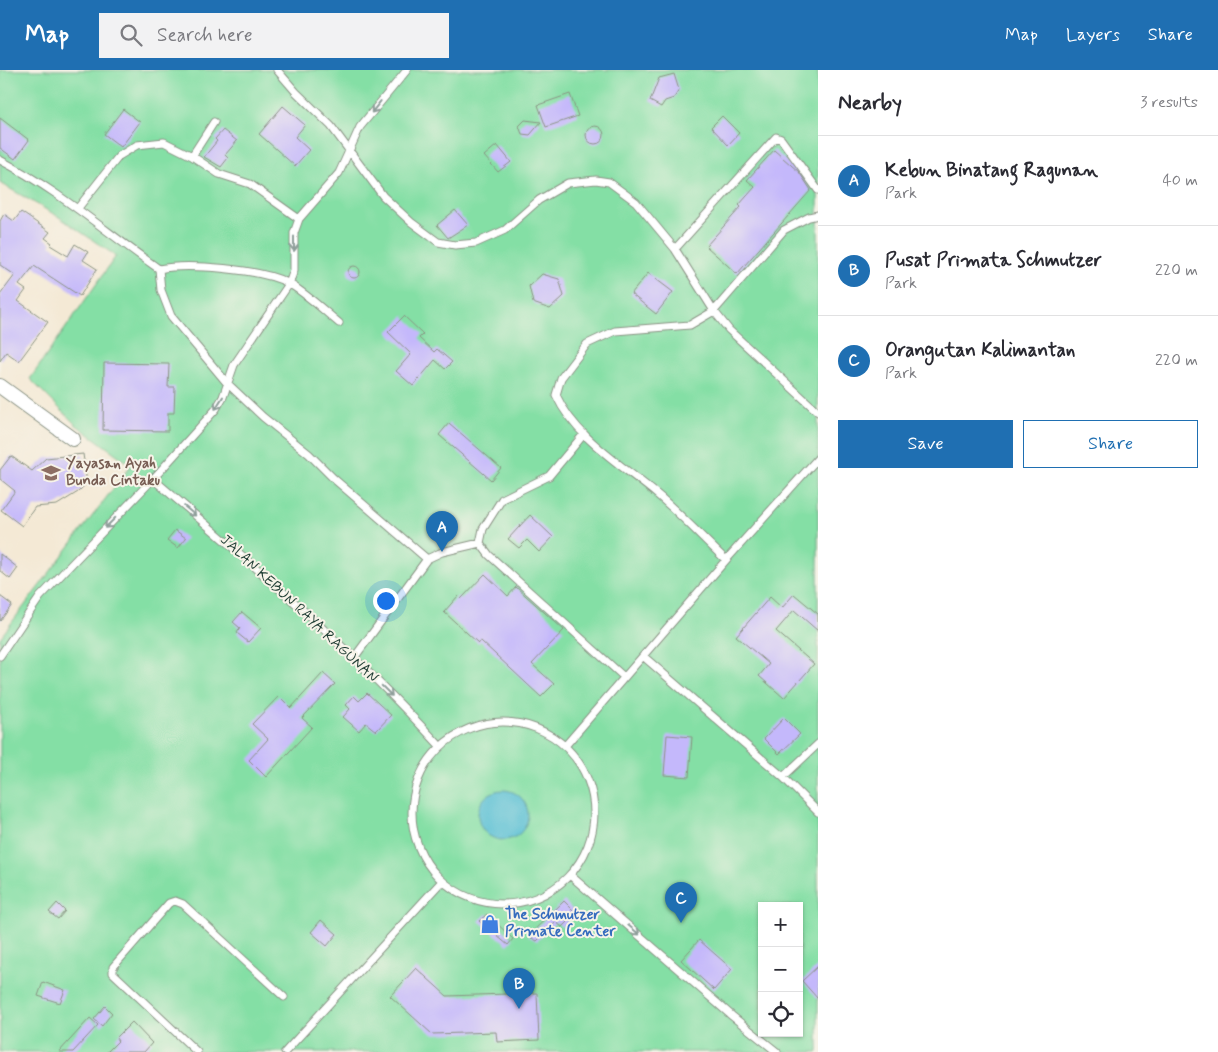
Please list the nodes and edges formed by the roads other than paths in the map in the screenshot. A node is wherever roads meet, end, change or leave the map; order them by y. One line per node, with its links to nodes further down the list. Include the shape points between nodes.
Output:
1 (277, 70): 4 (lane, via 331,126)
2 (407, 70): 4 (lane, one-way to 4, via 360,127)
3 (214, 122): 5 (lane)
4 (350, 152): 10 (lane, via 339,173); 11 (lane, via 383,196 438,242 455,245 476,243 505,230 538,200 568,183 596,180 609,182 636,202)
5 (192, 156): 8 (lane, via 164,142 137,145 119,156); 10 (lane, via 219,174 250,184)
6 (0, 160): 8 (lane)
7 (818, 190): 11 (lane, via 781,139 776,137)
8 (78, 208): 12 (lane)
9 (818, 215): 14 (lane, via 784,230)
10 (299, 218): 13 (lane, one-way to 13, via 294,233 294,270)
11 (675, 249): 14 (lane)
12 (158, 268): 13 (lane, via 181,266 243,271 272,276); 16 (lane, via 161,290 171,316)
13 (289, 284): 15 (lane); 16 (lane, via 234,365)
14 (714, 311): 18 (lane, via 737,337); 19 (lane, via 690,325 615,331 588,344 561,378 556,395 563,411)
15 (339, 323)
16 (227, 383): 22 (lane, one-way to 22, via 224,397 216,409); 24 (lane)
17 (0, 386): 20 (street)
18 (818, 412)
19 (584, 434): 23 (lane, via 549,476 502,499 484,529); 25 (lane, via 660,497)
20 (73, 439)
21 (818, 458): 25 (lane)
22 (153, 479): 26 (lane, one-way to 26, via 40,597); 28 (lane, JALAN KEBUN RAYA RAGUNAN, one-way to 28, via 262,571)
23 (480, 543): 24 (lane); 29 (lane, via 489,555)
24 (427, 559): 28 (lane)
25 (726, 560): 27 (lane)
26 (0, 656)
27 (643, 656): 29 (lane); 33 (lane)
28 (354, 658): 31 (lane, JALAN KEBUN RAYA RAGUNAN, one-way to 31)
29 (624, 677): 32 (lane)
30 (818, 744): 33 (lane)
31 (440, 746): 32 (lane, via 459,732 480,724 503,721 525,724); 36 (lane, via 420,774 412,796 411,820 416,843 426,864)
32 (565, 746): 35 (lane, via 588,779 595,810 593,834 585,856)
33 (783, 777): 34 (lane)
34 (818, 812)
35 (571, 876): 36 (lane, via 552,892 504,905 474,900); 40 (lane, one-way to 40)
36 (442, 881): 39 (lane)
37 (284, 997): 38 (lane, via 183,904 168,903 113,967 113,973)
38 (197, 1052)
39 (285, 1052)
40 (778, 1052)

